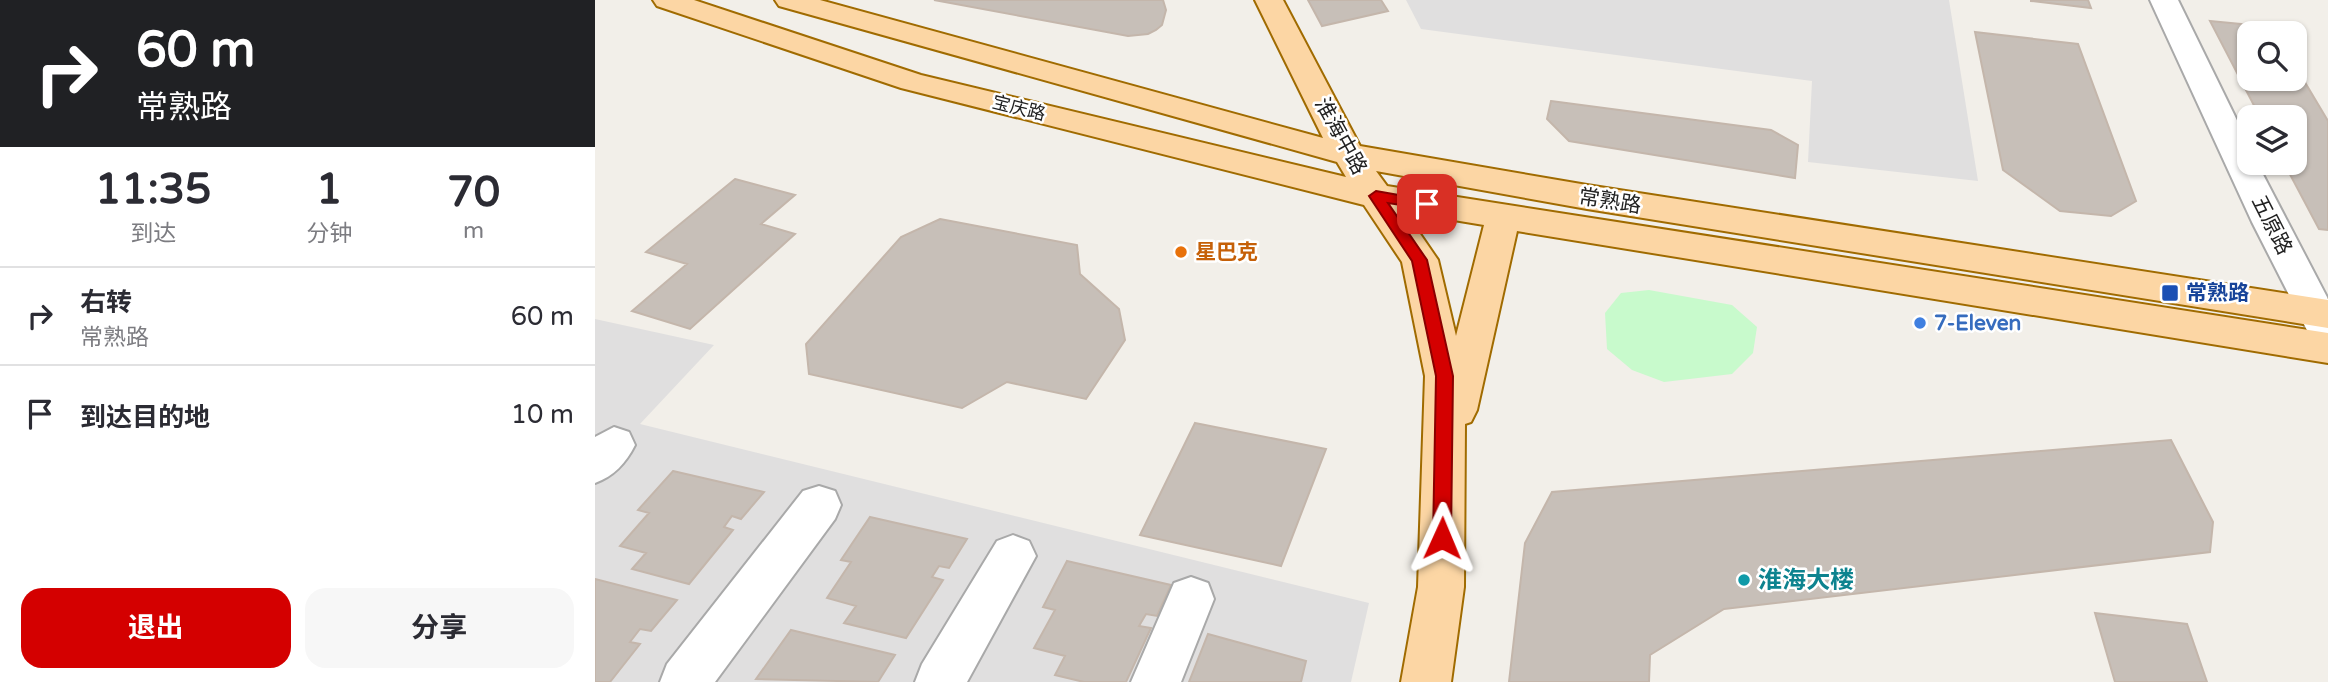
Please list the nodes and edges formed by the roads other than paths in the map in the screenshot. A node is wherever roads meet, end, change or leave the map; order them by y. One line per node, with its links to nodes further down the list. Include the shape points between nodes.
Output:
1 (667, 0): 6 (main road, 宝庆路, via 912,82)
2 (789, 0): 5 (main road, 宝庆路)
3 (1269, 0): 5 (main road, 淮海中路)
4 (2164, 0): 8 (street, 五原路, via 2269,222)
5 (1348, 155): 6 (main road, 淮海中路); 8 (main road, 常熟路)
6 (1376, 196): 7 (main road, 常熟路); 10 (main road, 淮海中路, via 1420,260 1445,376)
7 (1503, 217): 9 (main road, 常熟路); 10 (main road)
8 (2324, 320)
9 (2328, 348)
10 (1444, 466): 17 (main road, 淮海中路, via 1441,587)
11 (819, 505): 14 (street)
12 (1013, 556): 15 (street)
13 (1191, 599): 16 (street)
14 (685, 682)
15 (940, 682)
16 (1156, 682)
17 (1426, 682)

